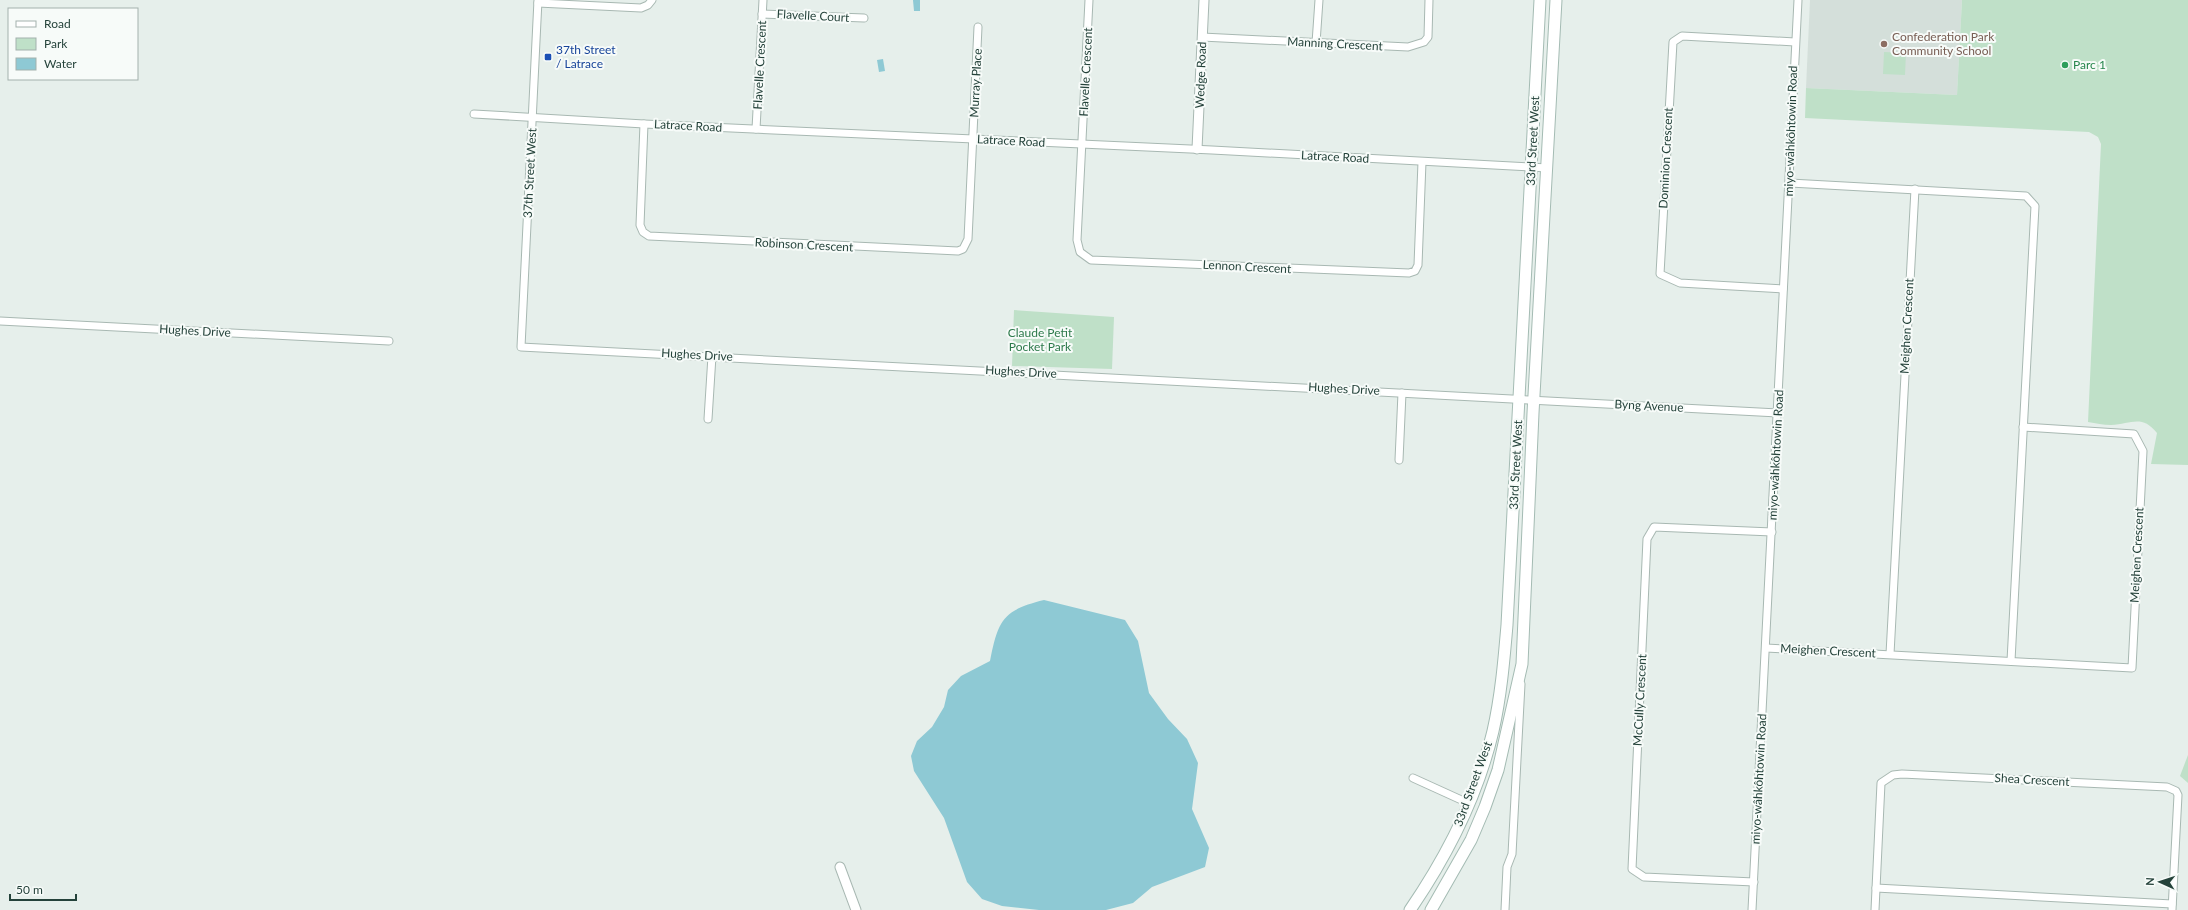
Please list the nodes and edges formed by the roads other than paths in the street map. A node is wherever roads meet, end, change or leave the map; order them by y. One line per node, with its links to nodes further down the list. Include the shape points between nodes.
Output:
1 (652, 0): 10 (street, via 641,8)
2 (763, 0): 11 (street, Flavelle Crescent)
3 (1089, 0): 22 (street, Flavelle Crescent)
4 (1204, 0): 14 (street, Wedge Road)
5 (1319, 0): 16 (street)
6 (1429, 0): 16 (street, Manning Crescent, via 1428,37 1418,45 1408,47)
7 (1540, 0): 25 (main road, 33rd Street West)
8 (1556, 0): 26 (main road, 33rd Street West)
9 (1798, 0): 15 (street, miyo-wâhkôhtowin Road)
10 (538, 2): 18 (street, 37th Street West)
11 (762, 14): 12 (street, Flavelle Court); 20 (street, Flavelle Crescent)
12 (864, 18)
13 (978, 27): 21 (street, Murray Place)
14 (1202, 37): 16 (street, Manning Crescent); 23 (street, Wedge Road)
15 (1795, 42): 27 (street, miyo-wâhkôhtowin Road); 29 (street, Dominion Crescent, via 1682,36 1672,42 1660,274 1680,283)
16 (1316, 43)
17 (474, 114): 18 (street, Latrace Road)
18 (532, 117): 19 (street, Latrace Road); 32 (street, 37th Street West)
19 (644, 124): 20 (street, Latrace Road); 21 (street, Robinson Crescent, via 640,225 643,232 649,236 952,252 963,249 968,239)
20 (756, 129): 21 (street, Latrace Road)
21 (973, 139): 22 (street, Latrace Road)
22 (1082, 145): 23 (street, Latrace Road); 24 (street, Lennon Crescent, via 1078,246 1084,257 1098,260 1409,273 1415,271 1418,265)
23 (1197, 149): 24 (street, Latrace Road)
24 (1422, 162): 25 (street, Latrace Road)
25 (1531, 167): 26 (street, Latrace Road); 35 (main road, 33rd Street West)
26 (1548, 168): 36 (main road, 33rd Street West)
27 (1790, 183): 28 (street); 29 (street, miyo-wâhkôhtowin Road)
28 (1915, 189): 39 (street, via 2026,196 2035,206); 43 (street, Meighen Crescent)
29 (1783, 289): 37 (street, miyo-wâhkôhtowin Road)
30 (0, 321): 31 (street, Hughes Drive)
31 (389, 340)
32 (521, 347): 33 (street, Hughes Drive)
33 (712, 356): 34 (street, Hughes Drive); 38 (street)
34 (1402, 392): 35 (street, Hughes Drive); 40 (street)
35 (1520, 398): 36 (street, Byng Avenue); 47 (main road, 33rd Street West, via 1502,679 1493,731)
36 (1534, 399): 37 (street, Byng Avenue); 45 (main road, 33rd Street West)
37 (1778, 413): 41 (street, miyo-wâhkôhtowin Road)
38 (708, 419)
39 (2023, 427): 44 (street); 44 (street, Meighen Crescent, via 2134,434 2144,451 2132,668)
40 (1399, 460)
41 (1772, 532): 42 (street, miyo-wâhkôhtowin Road); 49 (street, McCully Crescent, via 1654,527 1647,539 1632,869 1644,877)
42 (1766, 648): 43 (street, Meighen Crescent); 49 (street, miyo-wâhkôhtowin Road)
43 (1890, 654): 44 (street, Meighen Crescent)
44 (2011, 661)
45 (1522, 664): 54 (main road, 33rd Street West, via 1498,770 1488,800 1471,840); 55 (street, 33rd Street West, via 1512,854 1507,867)
46 (1413, 778): 47 (street)
47 (1468, 803): 53 (main road, 33rd Street West, via 1433,877)
48 (840, 867): 52 (street)
49 (1754, 882): 56 (street, miyo-wâhkôhtowin Road)
50 (1876, 888): 51 (street, Shea Crescent); 51 (street, Shea Crescent, via 1881,784 1893,775 2166,787 2176,791 2178,795); 57 (street, Shea Crescent)
51 (2172, 907)
52 (856, 910)
53 (1410, 910)
54 (1431, 910)
55 (1505, 910)
56 (1752, 910)
57 (1875, 910)

